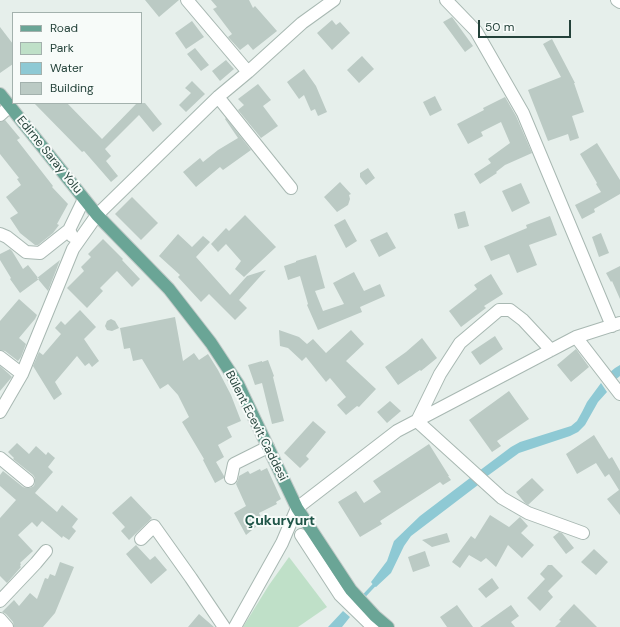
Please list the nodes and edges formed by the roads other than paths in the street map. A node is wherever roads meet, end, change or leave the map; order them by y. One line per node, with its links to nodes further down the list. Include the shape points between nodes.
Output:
1 (187, 0): 6 (street)
2 (334, 0): 6 (street, via 302,22)
3 (446, 0): 17 (street, via 476,31 524,113)
4 (617, 0): 5 (street)
5 (620, 2)
6 (248, 72): 8 (street)
7 (0, 94): 9 (main road, Edirne Saray Yolu)
8 (218, 97): 11 (street); 13 (street)
9 (10, 106): 10 (street); 12 (main road, Edirne Saray Yolu)
10 (0, 116)
11 (290, 188)
12 (84, 199): 13 (main road, Edirne Saray Yolu); 14 (street)
13 (97, 215): 16 (street); 25 (main road, Bülent Ecevit Caddesi, via 169,290 211,343 238,384)
14 (70, 230): 15 (street, via 40,253 26,252); 16 (street)
15 (0, 234)
16 (76, 244): 21 (street)
17 (616, 324): 18 (street)
18 (576, 337): 19 (street); 22 (street)
19 (551, 350): 24 (street); 24 (street, via 523,320 510,310 499,310 460,343 440,374)
20 (0, 357): 21 (street)
21 (22, 374): 23 (street)
22 (620, 394)
23 (2, 404)
24 (417, 421): 29 (street, via 397,431); 31 (street, via 502,498 528,513)
25 (268, 447): 27 (street, via 234,464); 29 (main road, Bülent Ecevit Caddesi)
26 (0, 458): 28 (street)
27 (231, 478)
28 (28, 481)
29 (297, 508): 30 (main road, Bülent Ecevit Caddesi); 33 (street)
30 (306, 533): 33 (street); 37 (main road, Bülent Ecevit Caddesi); 37 (street, via 340,596)
31 (583, 533)
32 (141, 539): 39 (street, via 154,526)
33 (282, 543): 40 (street)
34 (46, 551): 35 (street)
35 (0, 601)
36 (0, 619): 38 (street)
37 (374, 622): 41 (main road, Bülent Ecevit Caddesi)
38 (7, 627)
39 (224, 627)
40 (235, 627)
41 (388, 627)

